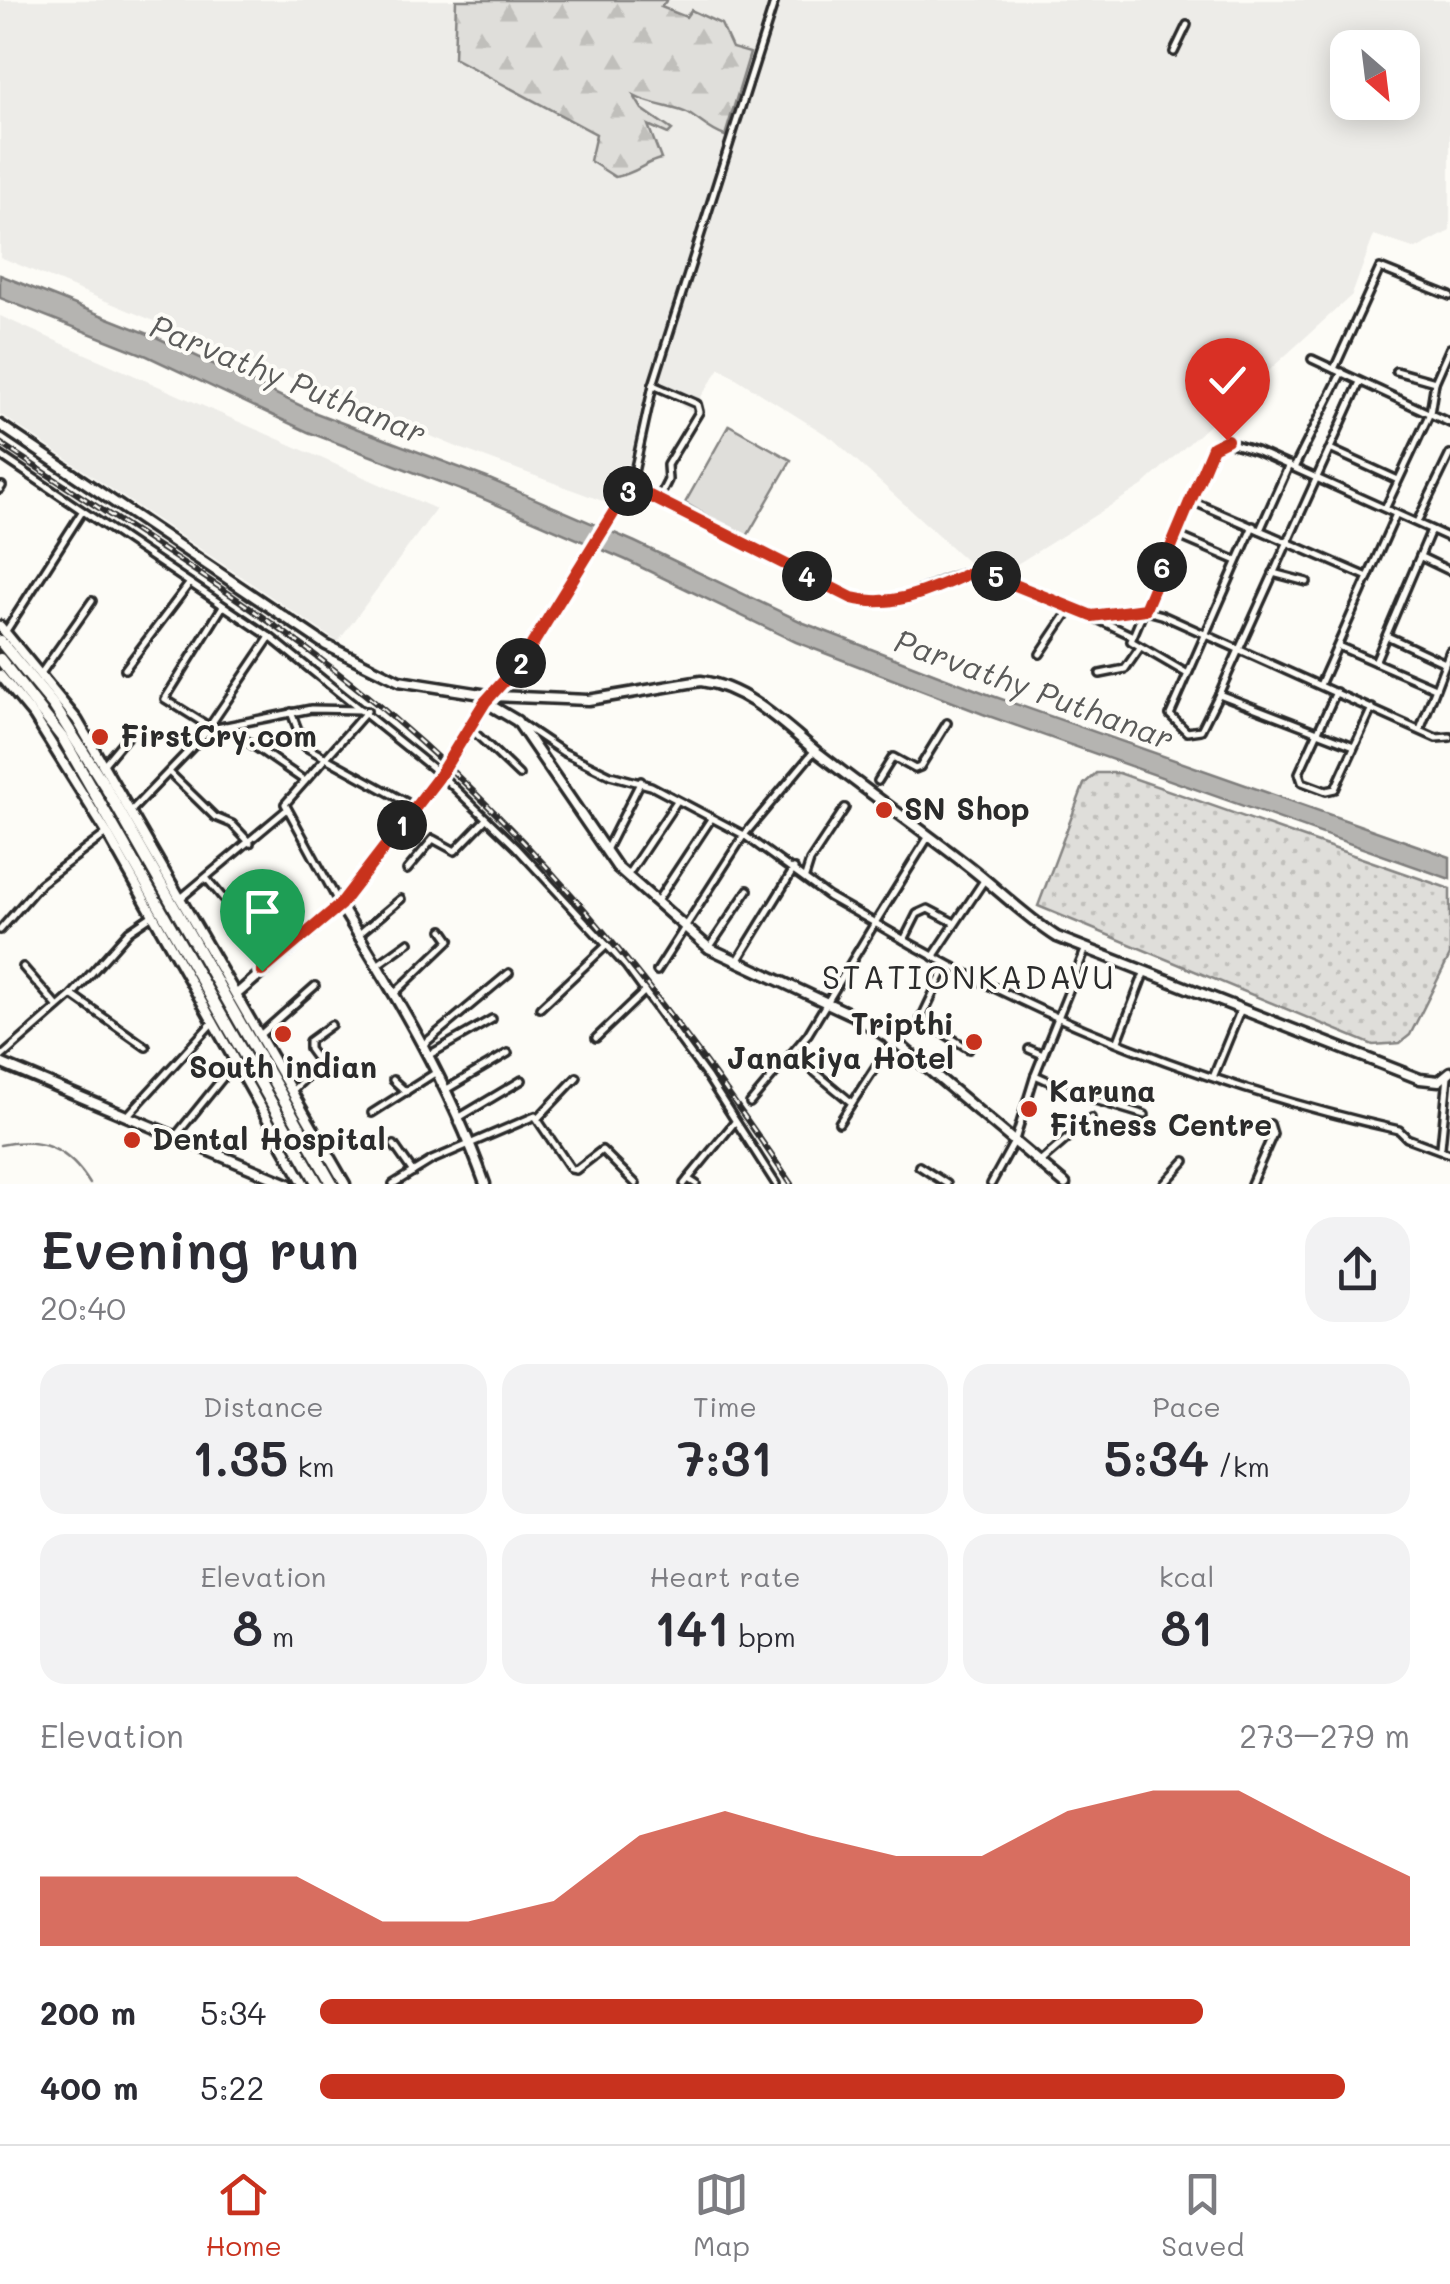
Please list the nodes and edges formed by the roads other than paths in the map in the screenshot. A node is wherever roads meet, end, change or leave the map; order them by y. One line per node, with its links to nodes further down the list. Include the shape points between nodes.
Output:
1 (776, 0): 12 (street)
2 (1187, 25): 3 (street)
3 (1174, 52)
4 (1450, 296): 7 (street, via 1380,269)
5 (1450, 348): 11 (street)
6 (1312, 359): 7 (street)
7 (1334, 368): 9 (street)
8 (1396, 370): 11 (street)
9 (1342, 372): 10 (street); 19 (street)
10 (1360, 382): 13 (street); 16 (street)
11 (1434, 382): 13 (street)
12 (653, 385): 22 (street); 23 (street, via 696,404 699,412 667,465)
13 (1430, 413): 14 (street); 21 (street)
14 (1450, 423)
15 (0, 424): 68 (main road, via 326,645 400,682)
16 (1330, 449): 20 (street); 21 (street)
17 (1450, 454): 28 (street)
18 (0, 455): 26 (street)
19 (1292, 467): 20 (street); 24 (street, via 1221,440); 29 (street)
20 (1317, 478): 25 (street); 33 (street)
21 (1398, 480): 25 (street)
22 (630, 486): 23 (street); 68 (street, via 522,661)
23 (658, 500): 43 (street, via 878,605 978,570)
24 (1191, 501): 29 (street); 31 (street)
25 (1386, 507): 27 (street)
26 (82, 512): 40 (street); 46 (street)
27 (1396, 514): 28 (street); 38 (street)
28 (1417, 522): 30 (street)
29 (1256, 528): 33 (street); 35 (street)
30 (1431, 530): 32 (street); 34 (street)
31 (1176, 535): 35 (street); 44 (street)
32 (1450, 538)
33 (1286, 542): 37 (street); 38 (street)
34 (1420, 556): 36 (street); 49 (street)
35 (1237, 561): 47 (street)
36 (1450, 571)
37 (1273, 573): 39 (street); 53 (street)
38 (1368, 577): 51 (street)
39 (1308, 582)
40 (189, 584): 42 (street); 59 (street)
41 (92, 600): 60 (street)
42 (223, 606): 50 (street); 75 (street, via 165,699)
43 (1071, 608): 45 (street); 55 (street)
44 (1145, 609): 45 (street); 47 (street); 48 (street)
45 (1092, 616): 48 (street)
46 (2, 633): 60 (main road); 194 (highway, via 105,786)
47 (1204, 634): 53 (street); 61 (street)
48 (1133, 636): 52 (street)
49 (1387, 636): 57 (street); 58 (street)
50 (270, 637): 70 (street); 75 (street)
51 (1338, 646): 57 (street); 64 (street)
52 (1139, 650): 61 (street); 62 (street, via 1125,669)
53 (1240, 650): 64 (street); 67 (street)
54 (1450, 651): 58 (street)
55 (1040, 654)
56 (0, 659): 194 (highway, via 94,790)
57 (1375, 662): 65 (street)
58 (1447, 666): 65 (street)
59 (125, 669)
60 (42, 672): 84 (main road)
61 (1186, 673): 67 (street, via 1170,715 1177,726 1198,732)
62 (1100, 674)
63 (0, 675): 98 (main road, via 34,716)
64 (1320, 685): 66 (street)
65 (1435, 688): 77 (street)
66 (1336, 692): 69 (street); 79 (street)
67 (1219, 694): 79 (street)
68 (489, 699): 72 (main road); 76 (main road); 82 (main road, via 588,700 716,683)
69 (1372, 708): 77 (street); 81 (street)
70 (367, 711): 71 (street); 83 (street); 86 (street)
71 (291, 712): 74 (street); 83 (street, via 302,743)
72 (517, 721): 89 (street, via 610,775); 102 (main road)
73 (947, 722): 90 (street, via 917,768 893,757)
74 (224, 726): 75 (street); 88 (street)
75 (209, 728): 85 (street)
76 (471, 729): 86 (main road); 87 (street)
77 (1420, 730): 80 (street)
78 (130, 732): 84 (street)
79 (1316, 733): 81 (street); 81 (street, via 1298,778 1326,791 1335,789)
80 (1447, 740)
81 (1354, 746)
82 (815, 750): 99 (street); 100 (main road)
83 (325, 758): 88 (street); 92 (street)
84 (104, 764): 94 (main road)
85 (170, 772): 94 (street); 101 (street)
86 (440, 774): 92 (main road); 96 (street)
87 (519, 775)
88 (305, 780): 95 (street)
89 (641, 781): 91 (street); 102 (street)
90 (878, 781)
91 (678, 801): 97 (street); 105 (street)
92 (416, 808): 113 (main road)
93 (845, 808): 106 (street)
94 (132, 810): 110 (main road)
95 (285, 811): 101 (street); 113 (street)
96 (486, 819): 103 (street, via 455,851 433,839); 123 (street)
97 (711, 819): 99 (street); 112 (street)
98 (107, 833): 114 (main road); 118 (street, via 41,884)
99 (744, 835): 104 (street); 117 (street)
100 (929, 836): 108 (main road); 116 (street)
101 (250, 843): 107 (street)
102 (605, 852): 105 (main road)
103 (407, 870)
104 (794, 870): 106 (street); 128 (street)
105 (627, 876): 112 (main road)
106 (804, 877): 116 (street)
107 (207, 879): 110 (street); 127 (street)
108 (985, 879): 115 (street); 125 (main road, via 1020,913)
109 (748, 890): 124 (street)
110 (181, 898): 137 (main road)
111 (401, 898): 120 (street)
112 (657, 901): 117 (main road)
113 (340, 905): 120 (main road); 127 (main road)
114 (154, 914): 139 (street, via 129,931); 146 (main road)
115 (953, 922): 121 (street, via 928,909 916,914); 126 (street)
116 (875, 923): 121 (street); 140 (street)
117 (686, 926): 124 (main road); 132 (street)
118 (0, 930)
119 (443, 930): 138 (street, via 450,940)
120 (358, 935): 130 (main road)
121 (904, 940): 126 (street)
122 (409, 942): 130 (street)
123 (607, 945): 136 (street); 142 (street)
124 (709, 948): 128 (main road)
125 (1086, 948): 133 (main road); 145 (street)
126 (932, 958): 129 (street)
127 (274, 960): 137 (main road)
128 (736, 963): 140 (main road)
129 (946, 964): 145 (street); 154 (street, via 921,1019)
130 (377, 966): 138 (main road)
131 (23, 968): 141 (street)
132 (657, 970)
133 (1145, 971): 143 (main road); 151 (street)
134 (508, 973): 152 (street)
135 (315, 986): 148 (street)
136 (645, 991): 149 (street); 180 (street)
137 (237, 994): 148 (main road)
138 (394, 994): 152 (main road)
139 (72, 995): 141 (street); 153 (street)
140 (827, 1004): 150 (main road); 157 (street)
141 (58, 1007): 160 (street)
142 (540, 1008)
143 (1241, 1009): 162 (street); 166 (main road, via 1420,1079)
144 (492, 1019): 158 (street)
145 (1057, 1020): 151 (street); 159 (street)
146 (214, 1021): 177 (street); 197 (main road)
147 (331, 1025): 170 (street, via 308,1045 320,1064)
148 (260, 1034): 170 (main road)
149 (596, 1038)
150 (893, 1040): 173 (street); 185 (main road)
151 (1118, 1041): 162 (street)
152 (424, 1044): 158 (main road)
153 (146, 1047)
154 (970, 1049)
155 (1029, 1049): 159 (street)
156 (508, 1053): 169 (street)
157 (793, 1054): 172 (street); 173 (street)
158 (429, 1055): 161 (main road)
159 (1043, 1055): 164 (street)
160 (0, 1060): 177 (main road)
161 (438, 1072): 169 (main road); 171 (street)
162 (1214, 1074): 188 (street, via 1399,1130)
163 (225, 1075): 184 (street)
164 (1035, 1075): 175 (street); 185 (street)
165 (576, 1077): 178 (street)
166 (1449, 1078): 183 (street)
167 (394, 1080): 171 (street)
168 (522, 1080): 176 (street)
169 (446, 1089): 176 (main road)
170 (291, 1092): 194 (main road)
171 (406, 1092): 174 (street)
172 (750, 1103)
173 (852, 1103): 181 (street)
174 (372, 1113)
175 (1145, 1115)
176 (460, 1117): 186 (main road)
177 (126, 1118): 184 (main road)
178 (538, 1118): 186 (street); 201 (street, via 571,1170 602,1150)
179 (1092, 1118): 191 (street)
180 (734, 1122): 195 (street); 203 (street)
181 (839, 1122)
182 (1270, 1124): 208 (street, via 1273,1134)
183 (1447, 1125): 188 (street)
184 (174, 1138): 196 (main road)
185 (1015, 1140): 191 (main road); 205 (street)
186 (470, 1142): 193 (street); 200 (main road)
187 (394, 1145): 193 (street)
188 (1442, 1150): 189 (street)
189 (1450, 1154)
190 (1185, 1161): 207 (street)
191 (1040, 1162): 206 (main road)
192 (920, 1166): 204 (street)
193 (414, 1172): 199 (street)
194 (328, 1181): 198 (main road)
195 (686, 1181): 202 (street)
196 (288, 1184)
197 (304, 1184)
198 (345, 1184)
199 (393, 1184)
200 (484, 1184)
201 (636, 1184)
202 (696, 1184)
203 (776, 1184)
204 (946, 1184)
205 (991, 1184)
206 (1065, 1184)
207 (1164, 1184)
208 (1251, 1184)

